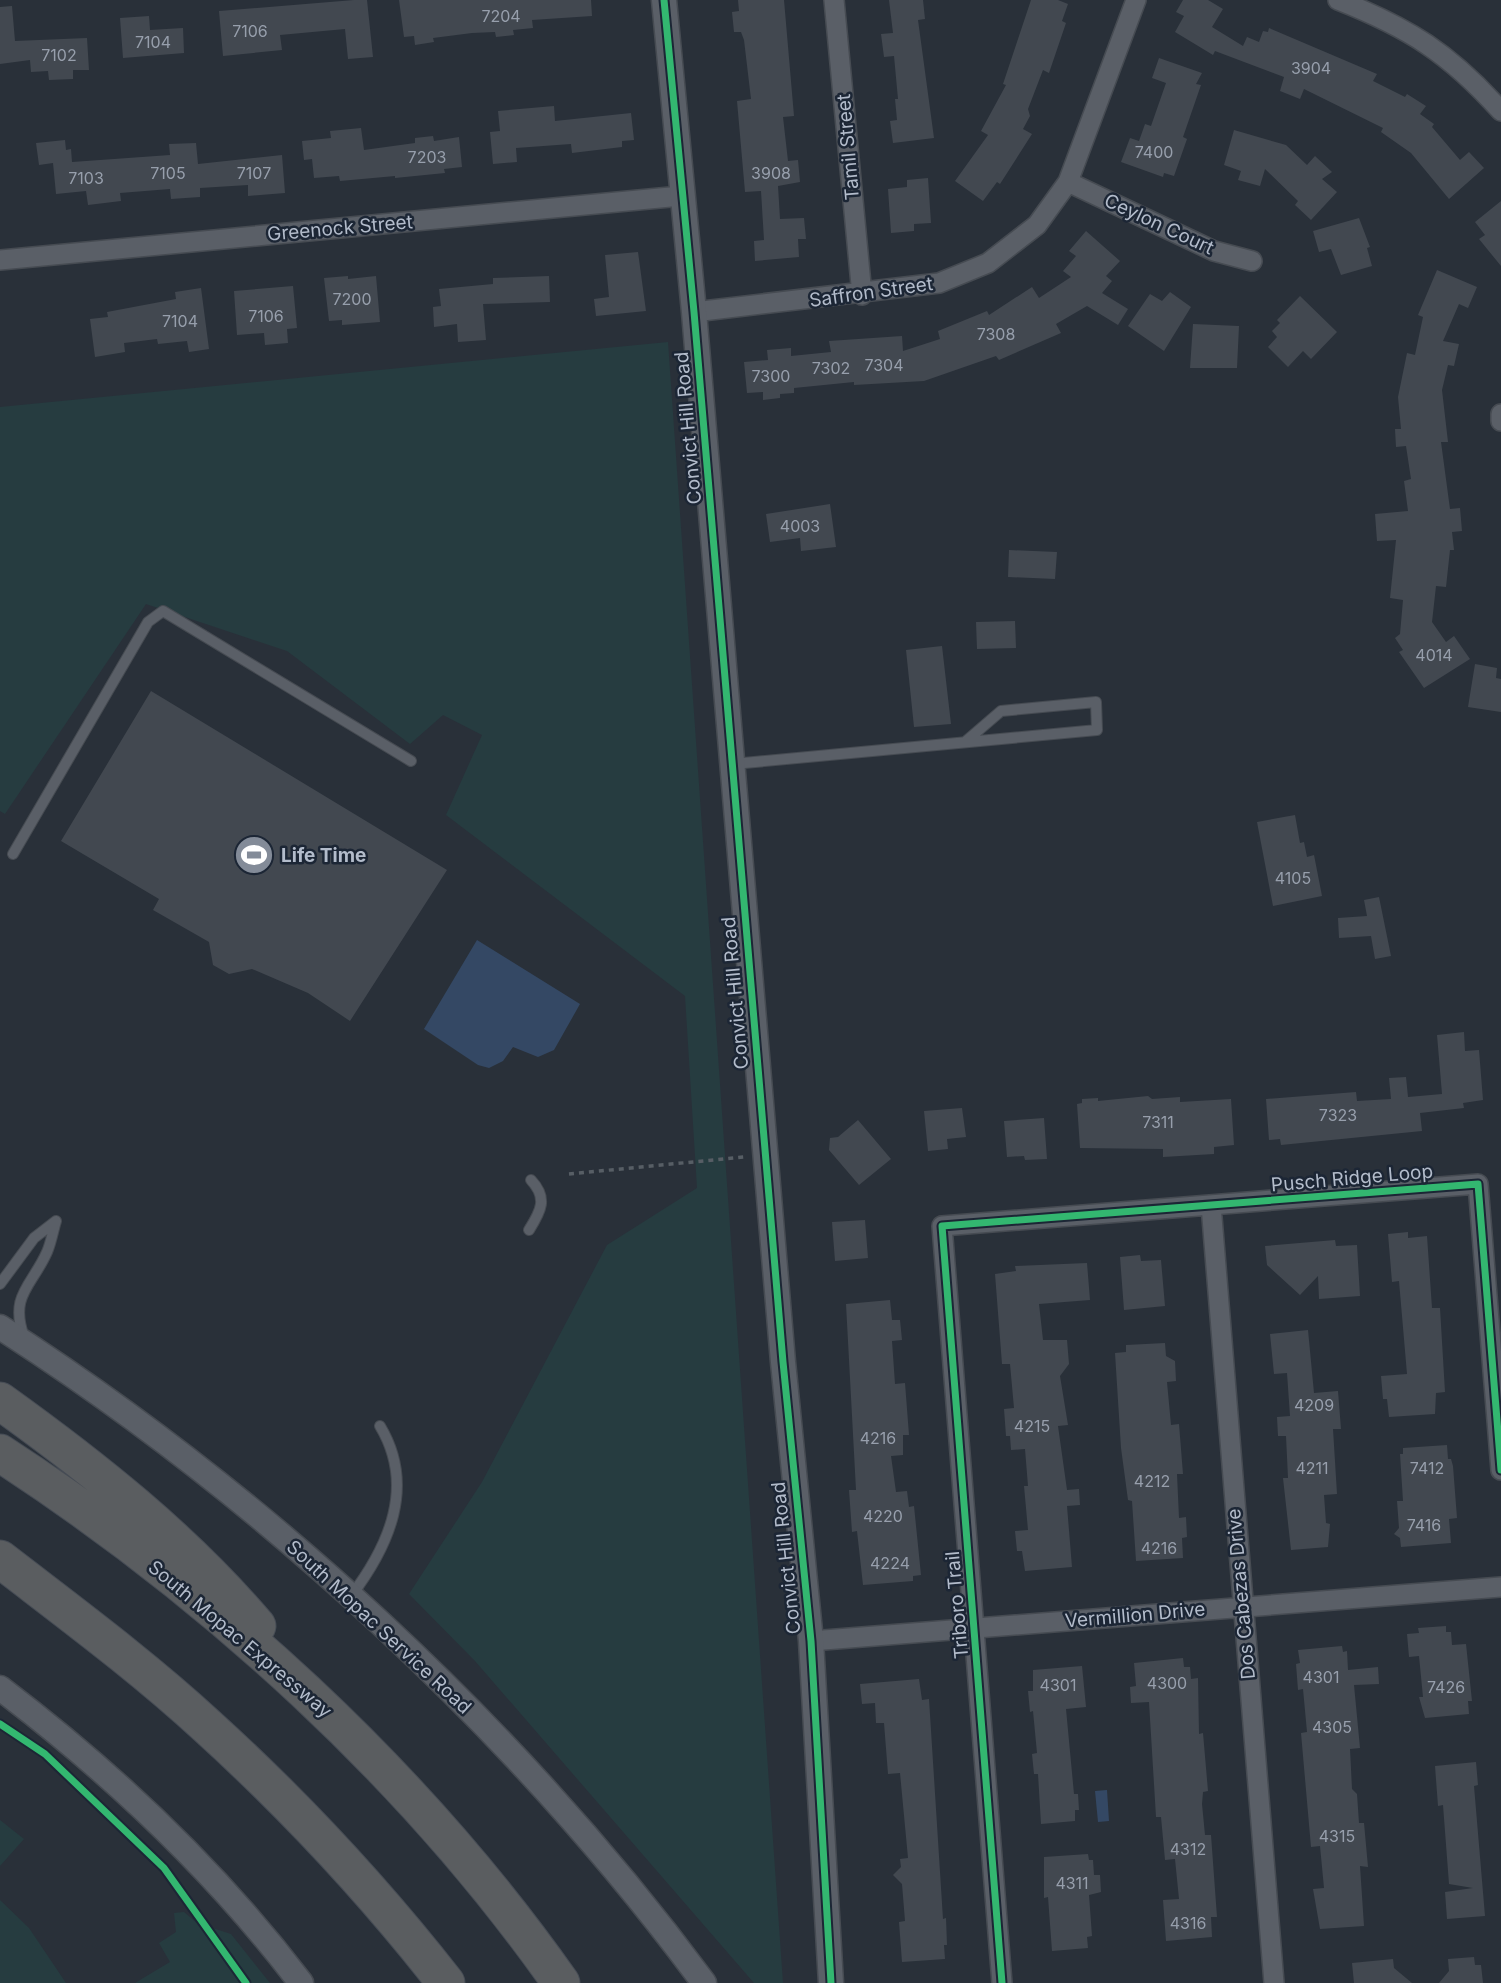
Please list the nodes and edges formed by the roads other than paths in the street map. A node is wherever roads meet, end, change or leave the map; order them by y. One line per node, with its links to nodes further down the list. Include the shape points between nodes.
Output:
1 (664, 0): 7 (street, Convict Hill Road)
2 (834, 0): 10 (street, Tamil Street)
3 (1136, 0): 6 (street, Saffron Street)
4 (1338, 0): 5 (street, via 1415,34 1446,56)
5 (1501, 111)
6 (1068, 181): 9 (street, Ceylon Court, via 1214,251); 10 (street, Saffron Street, via 1037,225 988,263 939,284)
7 (681, 196): 8 (street, Greenock Street); 11 (street, Convict Hill Road)
8 (0, 260)
9 (1252, 261)
10 (862, 295): 11 (street, Saffron Street)
11 (694, 312): 16 (street, Convict Hill Road)
12 (1501, 414): 13 (street)
13 (1501, 421)
14 (965, 742): 14 (lane, via 1097,730 1096,702 1001,711); 16 (lane)
15 (411, 761): 17 (lane, via 163,611 148,622)
16 (733, 764): 34 (street, Convict Hill Road, via 780,1334)
17 (13, 854)
18 (531, 1180): 21 (lane, via 542,1194 542,1203)
19 (1211, 1205): 20 (street, Pusch Ridge Loop); 28 (street, Pusch Ridge Loop, via 1478,1184); 32 (street, Dos Cabezas Drive)
20 (942, 1226): 33 (street, Triboro Trail)
21 (530, 1230)
22 (0, 1284): 24 (lane, via 34,1238 56,1221 47,1252 19,1302 19,1324)
23 (0, 1328): 24 (street, South Mopac Service Road)
24 (26, 1344): 31 (street, South Mopac Service Road, via 109,1401 258,1517)
25 (0, 1401): 36 (highway, via 144,1512 230,1594)
26 (380, 1426): 31 (lane, via 395,1473 391,1528)
27 (0, 1452): 36 (highway, South Mopac Expressway, via 170,1577)
28 (1501, 1470)
29 (0, 1559): 38 (highway, via 120,1652 226,1743 357,1876)
30 (1501, 1587): 32 (street, Vermillion Drive)
31 (350, 1596): 40 (street, South Mopac Service Road, via 539,1784)
32 (1242, 1607): 33 (street, Vermillion Drive); 43 (street, Dos Cabezas Drive)
33 (974, 1628): 34 (street, Vermillion Drive); 42 (street, Triboro Trail)
34 (811, 1641): 41 (street, Convict Hill Road)
35 (0, 1688): 37 (street, via 168,1831)
36 (320, 1702): 39 (highway, South Mopac Expressway, via 426,1816)
37 (302, 1983)
38 (446, 1983)
39 (561, 1983)
40 (704, 1983)
41 (831, 1983)
42 (1002, 1983)
43 (1274, 1983)

